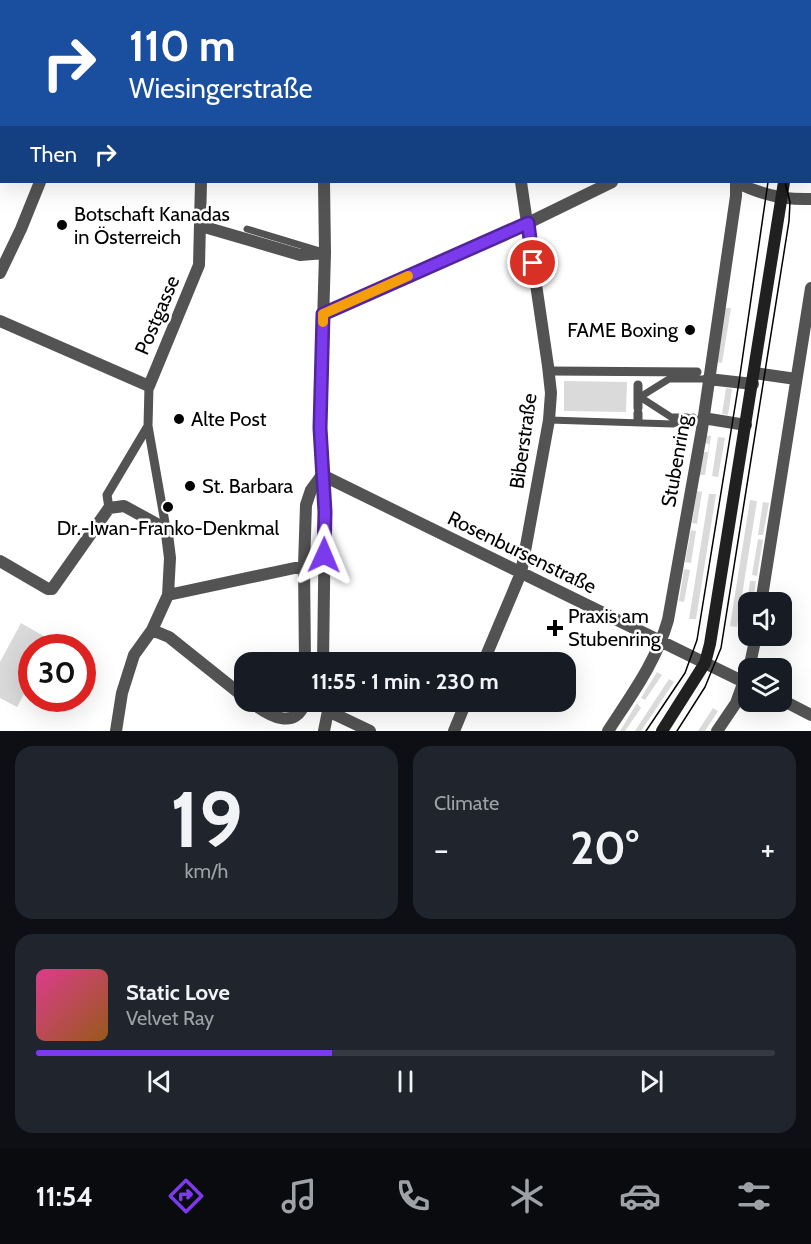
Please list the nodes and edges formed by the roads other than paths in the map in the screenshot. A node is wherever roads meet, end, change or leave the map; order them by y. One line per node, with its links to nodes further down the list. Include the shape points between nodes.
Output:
1 (40, 183): 15 (street)
2 (201, 183): 12 (street, Postgasse)
3 (324, 183): 14 (street)
4 (521, 183): 11 (street, Biberstraße)
5 (610, 183): 11 (street)
6 (736, 183): 23 (street, Stubenring)
7 (738, 183): 9 (street)
8 (784, 183): 9 (main road)
9 (781, 197): 10 (street); 21 (main road)
10 (811, 199)
11 (528, 223): 17 (street); 19 (street, Biberstraße)
12 (201, 226): 14 (street, via 300,255); 25 (street, Postgasse, via 199,265)
13 (247, 229): 14 (lane)
14 (325, 253): 17 (street)
15 (0, 273)
16 (811, 288): 24 (street)
17 (323, 314): 31 (street)
18 (2, 326): 25 (street)
19 (549, 371): 22 (street); 28 (street, Biberstraße)
20 (697, 372): 22 (street)
21 (753, 378): 23 (street); 24 (street); 29 (main road)
22 (638, 379): 26 (street)
23 (708, 379): 27 (street, Stubenring); 27 (lane, via 669,379 640,397 671,417)
24 (796, 379): 37 (street)
25 (149, 386): 30 (street, Postgasse)
26 (638, 414): 27 (lane, via 673,424); 28 (lane)
27 (698, 418): 29 (street); 40 (street, Stubenring)
28 (549, 420): 36 (street, Biberstraße)
29 (746, 425): 44 (main road)
30 (148, 426): 32 (street, Postgasse, via 107,495); 33 (street, Postgasse)
31 (322, 476): 35 (street, via 306,505); 36 (street, Rosenbursenstraße); 42 (street)
32 (109, 508): 33 (street, via 123,506 157,524); 34 (street, via 52,589)
33 (167, 534): 38 (street, Postgasse)
34 (0, 561)
35 (304, 566): 38 (street); 41 (street)
36 (521, 573): 40 (street, Rosenbursenstraße); 43 (street, Biberstraße)
37 (763, 592)
38 (168, 595): 39 (street, Postgasse)
39 (152, 630): 46 (street, via 169,637); 55 (street, Postgasse, via 134,655)
40 (662, 642): 44 (street, Rosenbursenstraße); 59 (street, Stubenring)
41 (305, 652)
42 (323, 652)
43 (488, 652)
44 (705, 663): 45 (street, Rosenbursenstraße); 60 (main road)
45 (738, 673)
46 (234, 689)
47 (738, 698): 61 (street)
48 (792, 705): 54 (street)
49 (264, 712): 50 (street, via 282,723 292,721)
50 (302, 712)
51 (326, 712): 56 (street)
52 (337, 712): 57 (street)
53 (462, 712): 58 (street)
54 (811, 715)
55 (116, 731)
56 (324, 731)
57 (370, 731)
58 (454, 731)
59 (608, 731)
60 (662, 731)
61 (717, 731)

